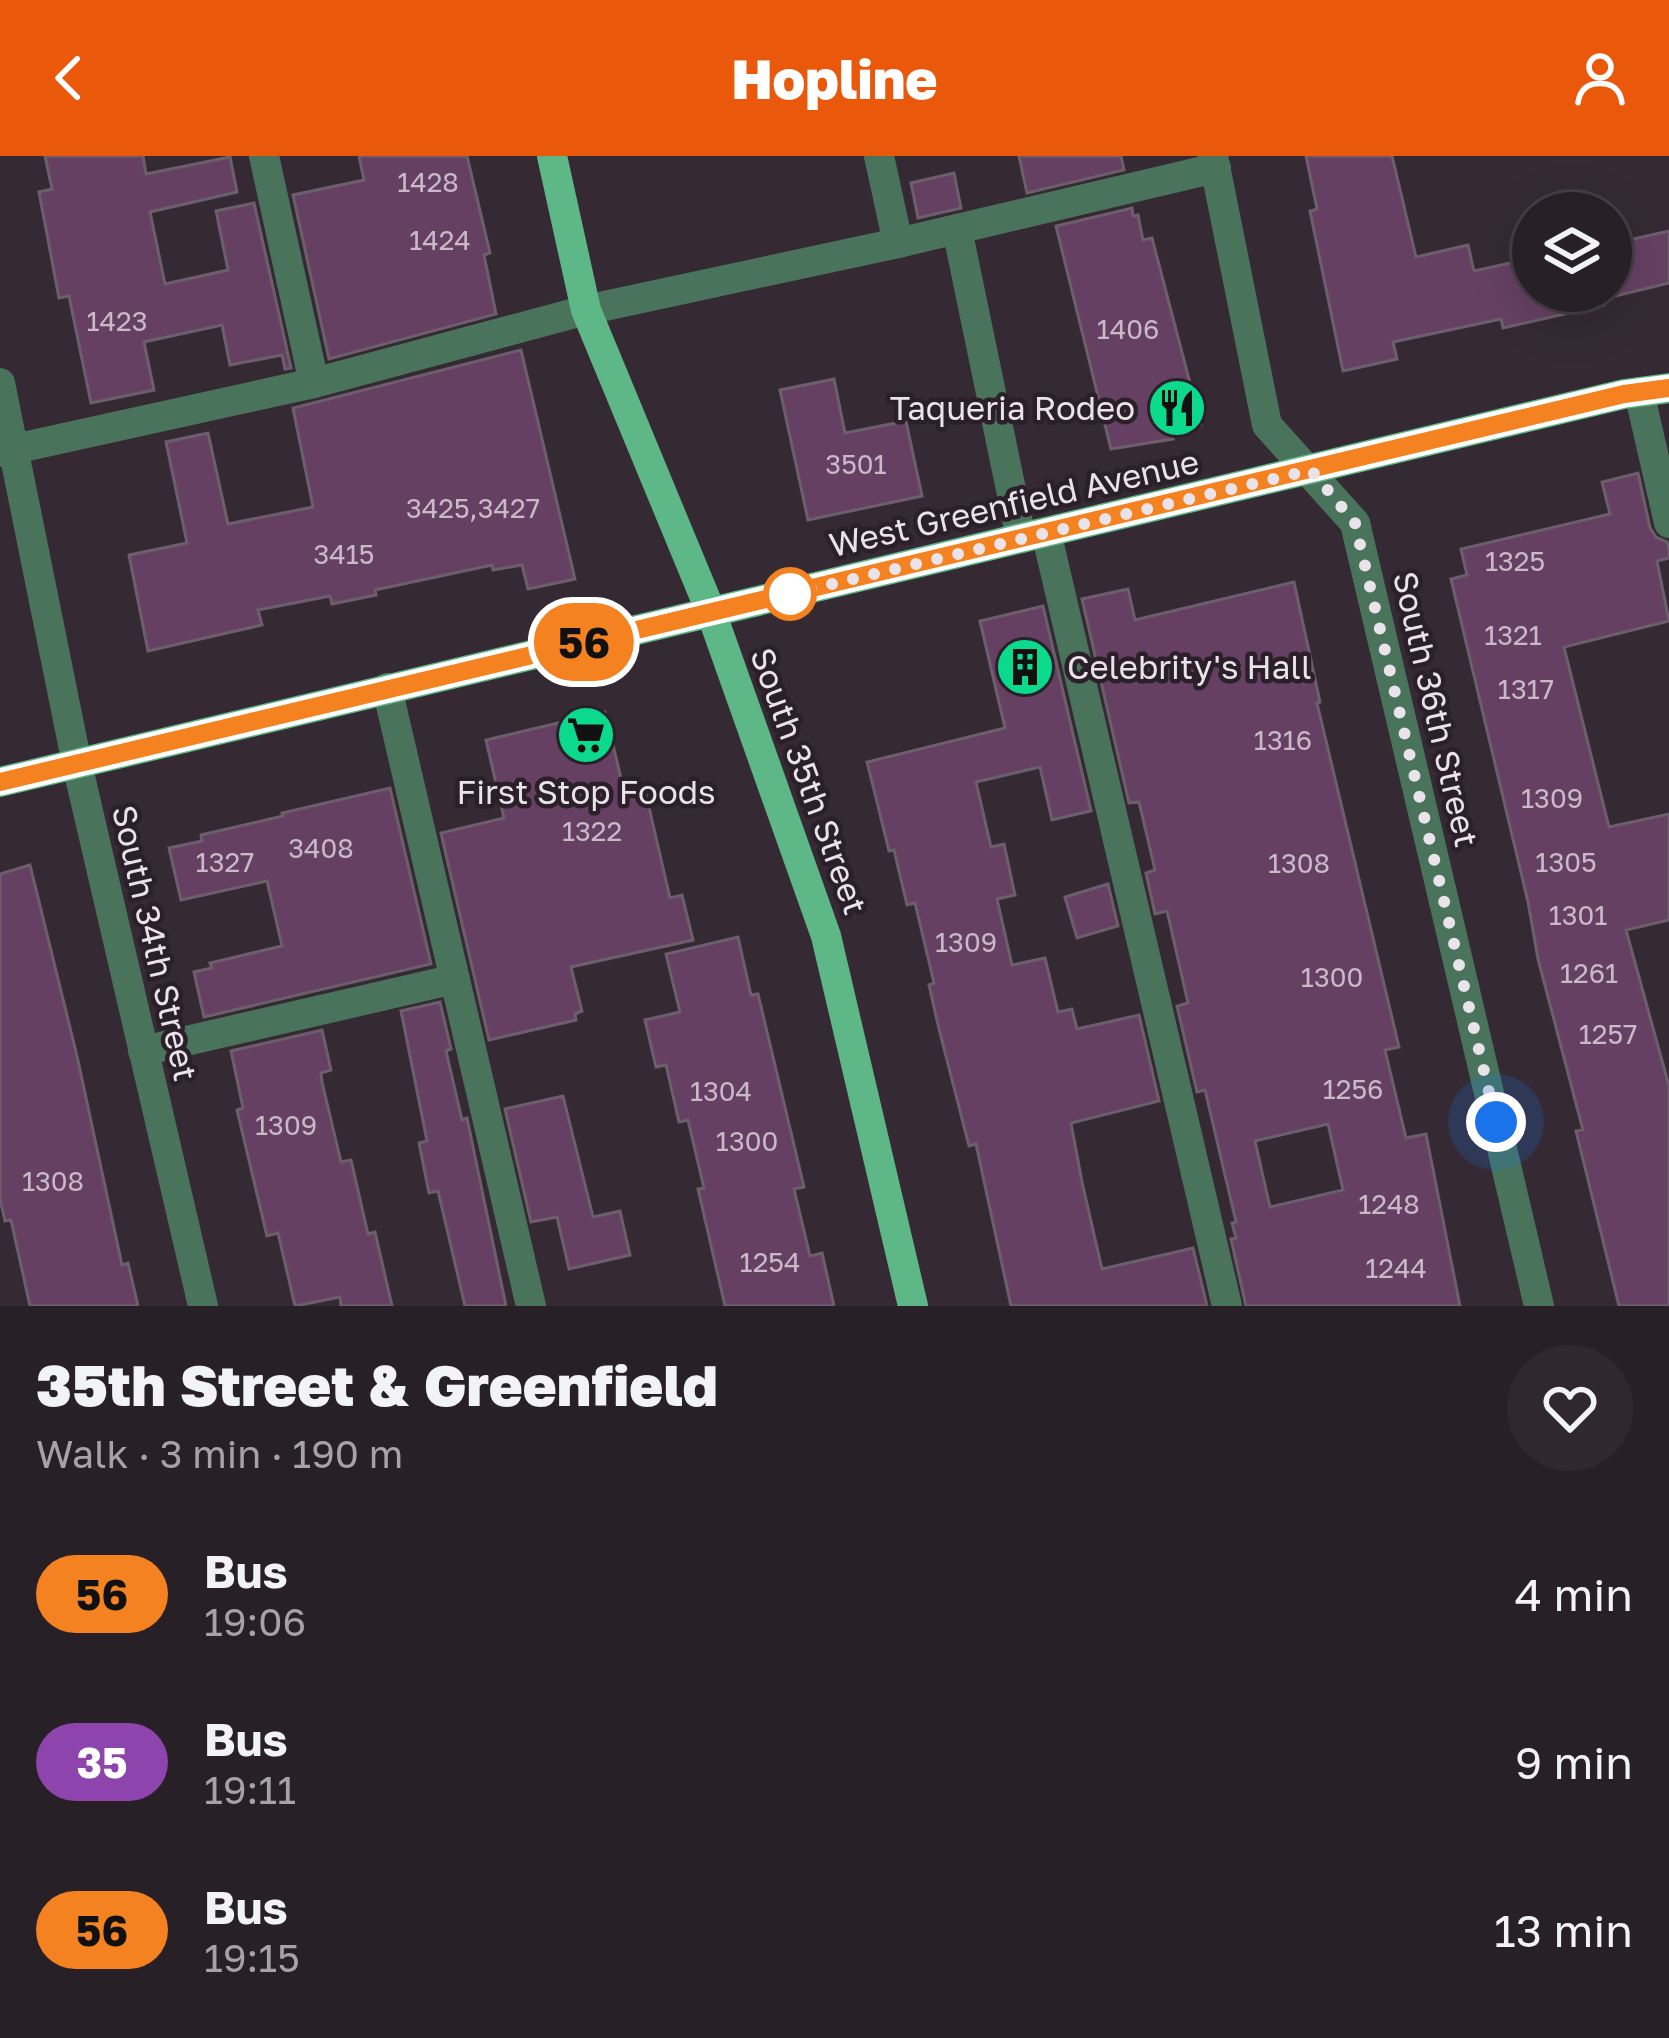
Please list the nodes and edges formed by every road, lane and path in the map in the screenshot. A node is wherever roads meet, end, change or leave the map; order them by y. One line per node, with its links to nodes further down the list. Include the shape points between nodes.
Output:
1 (263, 156): 10 (street)
2 (552, 156): 7 (main road, South 35th Street)
3 (879, 156): 6 (street)
4 (1214, 162): 5 (street); 13 (street, South 36th Street, via 1268,424)
5 (957, 229): 6 (street); 15 (street)
6 (898, 243): 7 (street)
7 (586, 310): 10 (street); 16 (main road, South 35th Street)
8 (1669, 378): 11 (main road, West Greenfield Avenue)
9 (0, 383): 12 (street, South 34th Street)
10 (314, 383): 12 (street)
11 (1644, 392): 13 (main road, West Greenfield Avenue); 14 (street)
12 (7, 451): 18 (street, South 34th Street)
13 (1311, 470): 15 (main road, West Greenfield Avenue); 26 (street, South 36th Street, via 1355,523)
14 (1669, 524)
15 (1034, 535): 16 (main road, West Greenfield Avenue); 25 (street)
16 (711, 612): 17 (main road, West Greenfield Avenue); 24 (main road, South 35th Street, via 826,936)
17 (387, 688): 18 (main road, West Greenfield Avenue); 20 (street)
18 (77, 764): 19 (main road, West Greenfield Avenue); 21 (street, South 34th Street)
19 (0, 782)
20 (454, 979): 21 (street); 23 (street)
21 (143, 1051): 22 (street, South 34th Street)
22 (203, 1306)
23 (531, 1306)
24 (913, 1306)
25 (1227, 1306)
26 (1539, 1306)

